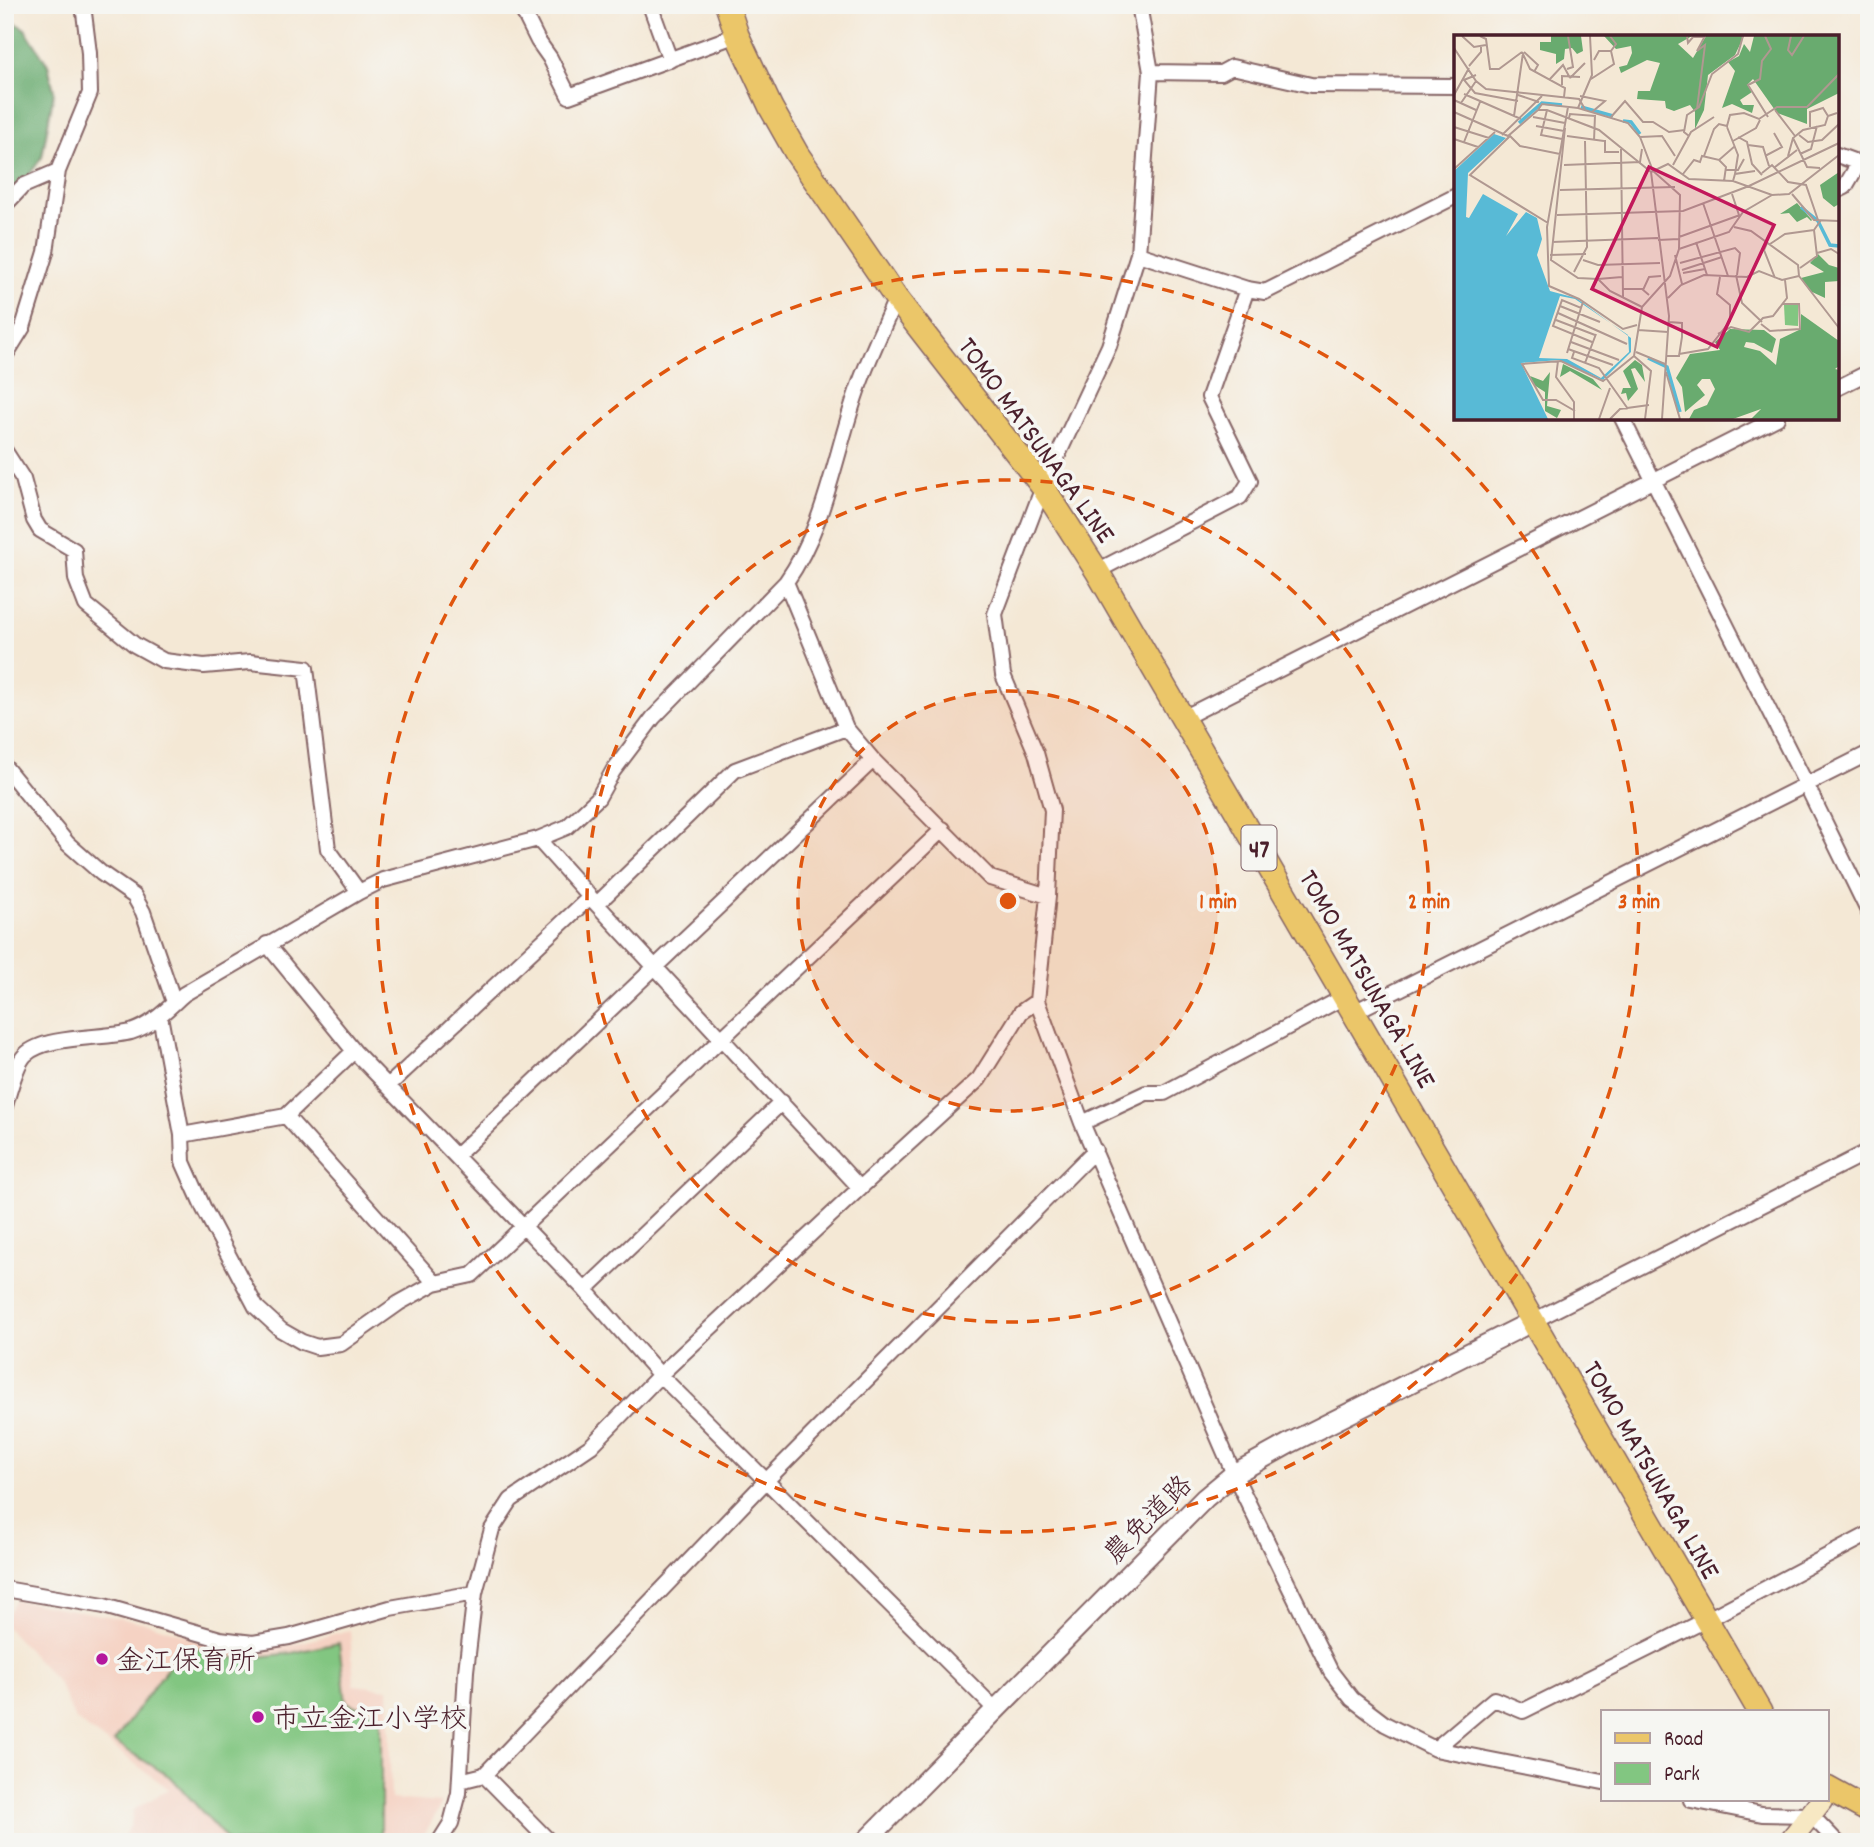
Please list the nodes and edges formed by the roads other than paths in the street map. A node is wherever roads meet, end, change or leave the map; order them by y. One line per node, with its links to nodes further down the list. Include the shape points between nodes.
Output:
1 (83, 5): 12 (street, via 90,93)
2 (520, 5): 7 (street, via 569,96)
3 (650, 5): 7 (street)
4 (727, 5): 6 (main road, TOMO MATSUNAGA LINE / 47)
5 (1139, 5): 8 (street)
6 (737, 35): 7 (street); 18 (main road, TOMO MATSUNAGA LINE / 47, via 797,154)
7 (670, 60)
8 (1151, 72): 9 (street, via 1221,73 1232,66 1311,85); 16 (street)
9 (1454, 86)
10 (1839, 156): 11 (street)
11 (1864, 163): 13 (street)
12 (58, 171): 15 (street, via 23,186); 19 (street, via 46,252 23,327)
13 (1839, 190)
14 (1454, 196): 17 (street, via 1265,292)
15 (5, 205)
16 (1138, 254): 17 (street); 26 (street, via 1109,346)
17 (1247, 289): 27 (street, via 1209,397 1250,481 1240,497)
18 (896, 298): 26 (main road, TOMO MATSUNAGA LINE / 47); 28 (street, via 855,396 814,532)
19 (5, 356)
20 (1869, 372): 21 (street)
21 (1839, 387)
22 (1623, 420): 25 (street)
23 (1773, 420): 25 (street)
24 (5, 451): 37 (street, via 23,479 40,530 74,550 76,579 86,605 135,645 164,662 204,666 250,662 306,668 328,849)
25 (1654, 480): 29 (street); 34 (street)
26 (1043, 487): 27 (main road, TOMO MATSUNAGA LINE / 47); 38 (street, via 996,614 1003,675 1036,753 1052,810)
27 (1097, 571): 29 (main road, TOMO MATSUNAGA LINE / 47)
28 (786, 582): 30 (street); 36 (street, via 653,718 598,798 567,827)
29 (1183, 718): 45 (main road, TOMO MATSUNAGA LINE / 47)
30 (846, 728): 32 (street); 39 (street, via 735,770)
31 (1869, 753): 34 (street)
32 (873, 760): 35 (street); 42 (street)
33 (5, 767): 44 (street, via 67,843 134,896)
34 (1806, 784): 40 (street); 45 (street)
35 (943, 829): 38 (street, via 990,878); 47 (street)
36 (538, 839): 37 (street, via 383,880); 39 (street)
37 (359, 892): 41 (street)
38 (1048, 896): 43 (street)
39 (593, 901): 42 (street); 49 (street)
40 (1869, 913)
41 (267, 944): 44 (street); 48 (street)
42 (656, 968): 47 (street); 57 (street)
43 (1037, 1001): 53 (street); 58 (street, via 1021,1012 979,1079)
44 (174, 1002): 46 (street)
45 (1350, 1004): 53 (street, via 1164,1093 1146,1093); 62 (main road, TOMO MATSUNAGA LINE / 47)
46 (160, 1016): 51 (street, via 132,1031 47,1044 25,1055); 54 (street)
47 (722, 1039): 50 (street); 59 (street)
48 (354, 1051): 49 (street); 52 (street)
49 (388, 1086): 57 (street)
50 (782, 1102): 58 (street); 61 (street)
51 (5, 1106)
52 (286, 1116): 54 (street); 60 (street)
53 (1082, 1123): 55 (street)
54 (182, 1135): 60 (street, via 183,1162 204,1209 256,1307 281,1330 317,1347 341,1344)
55 (1095, 1150): 64 (street); 65 (street)
56 (1869, 1151): 62 (street)
57 (456, 1156): 59 (street)
58 (860, 1188): 63 (street)
59 (523, 1226): 60 (street, via 472,1275); 61 (street)
60 (435, 1283)
61 (585, 1290): 63 (street)
62 (1533, 1321): 64 (street, 農免道路); 69 (main road, TOMO MATSUNAGA LINE / 47)
63 (660, 1375): 65 (street); 68 (street, via 591,1446 511,1500 492,1529)
64 (1234, 1474): 70 (street, 農免道路); 72 (street, via 1331,1672 1352,1699 1385,1724)
65 (766, 1481): 70 (street); 73 (street)
66 (1869, 1534): 69 (street)
67 (5, 1589): 68 (street, via 104,1606 220,1639 253,1643 390,1608)
68 (475, 1593): 74 (street)
69 (1706, 1620): 71 (main road, TOMO MATSUNAGA LINE / 47); 72 (street, via 1523,1711 1494,1699)
70 (995, 1709): 84 (street, 農免道路)
71 (1759, 1710)
72 (1435, 1749): 75 (street)
73 (484, 1775): 74 (street); 83 (street)
74 (460, 1781): 82 (street, via 451,1823)
75 (1601, 1782)
76 (1828, 1799): 81 (main road)
77 (1696, 1801): 78 (street, via 1762,1814)
78 (1809, 1801)
79 (1820, 1801): 85 (main road)
80 (1824, 1801): 86 (street)
81 (1869, 1811)
82 (439, 1842)
83 (550, 1842)
84 (865, 1842)
85 (1789, 1842)
86 (1837, 1842)

